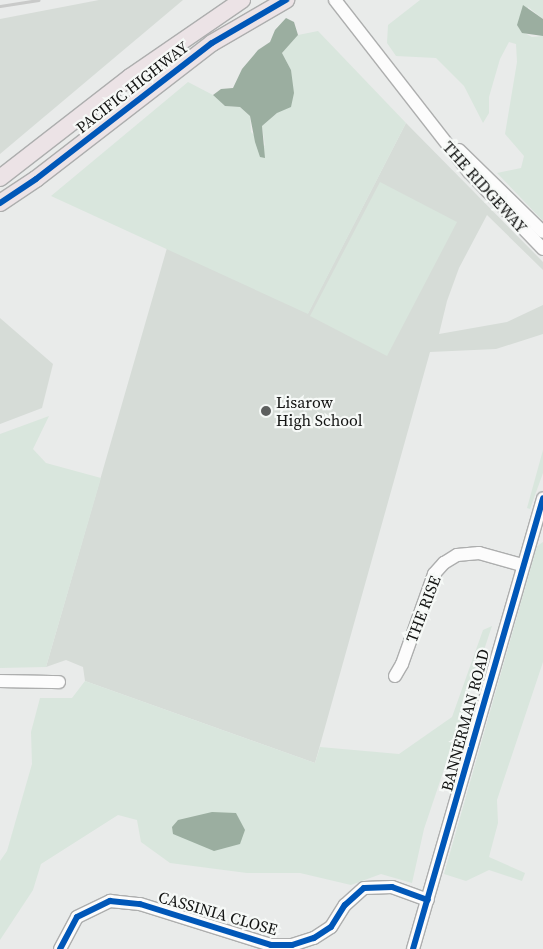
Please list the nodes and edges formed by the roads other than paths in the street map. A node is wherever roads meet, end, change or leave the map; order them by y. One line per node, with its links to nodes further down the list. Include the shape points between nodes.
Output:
1 (242, 0): 5 (main road, PACIFIC HIGHWAY, via 130,77)
2 (286, 0): 8 (main road, PACIFIC HIGHWAY, via 212,43 36,179)
3 (334, 0): 4 (street, THE RIDGEWAY)
4 (429, 124): 6 (street, THE RIDGEWAY); 7 (street, THE RIDGEWAY)
5 (0, 178)
6 (492, 198): 7 (street); 10 (street, THE RIDGEWAY)
7 (509, 198): 9 (street, THE RIDGEWAY)
8 (0, 203)
9 (543, 232)
10 (543, 249)
11 (543, 498): 12 (street, BANNERMAN ROAD)
12 (522, 565): 13 (street, THE RISE, via 479,553 457,555 444,562 434,574 402,664); 16 (street, BANNERMAN ROAD)
13 (394, 676)
14 (0, 681): 15 (street)
15 (59, 682)
16 (428, 900): 17 (street, CASSINIA CLOSE, via 392,887 364,888 345,905 331,927 314,938 292,945 271,945 140,904 110,901 77,917); 18 (street, BANNERMAN ROAD)
17 (60, 949)
18 (413, 949)

